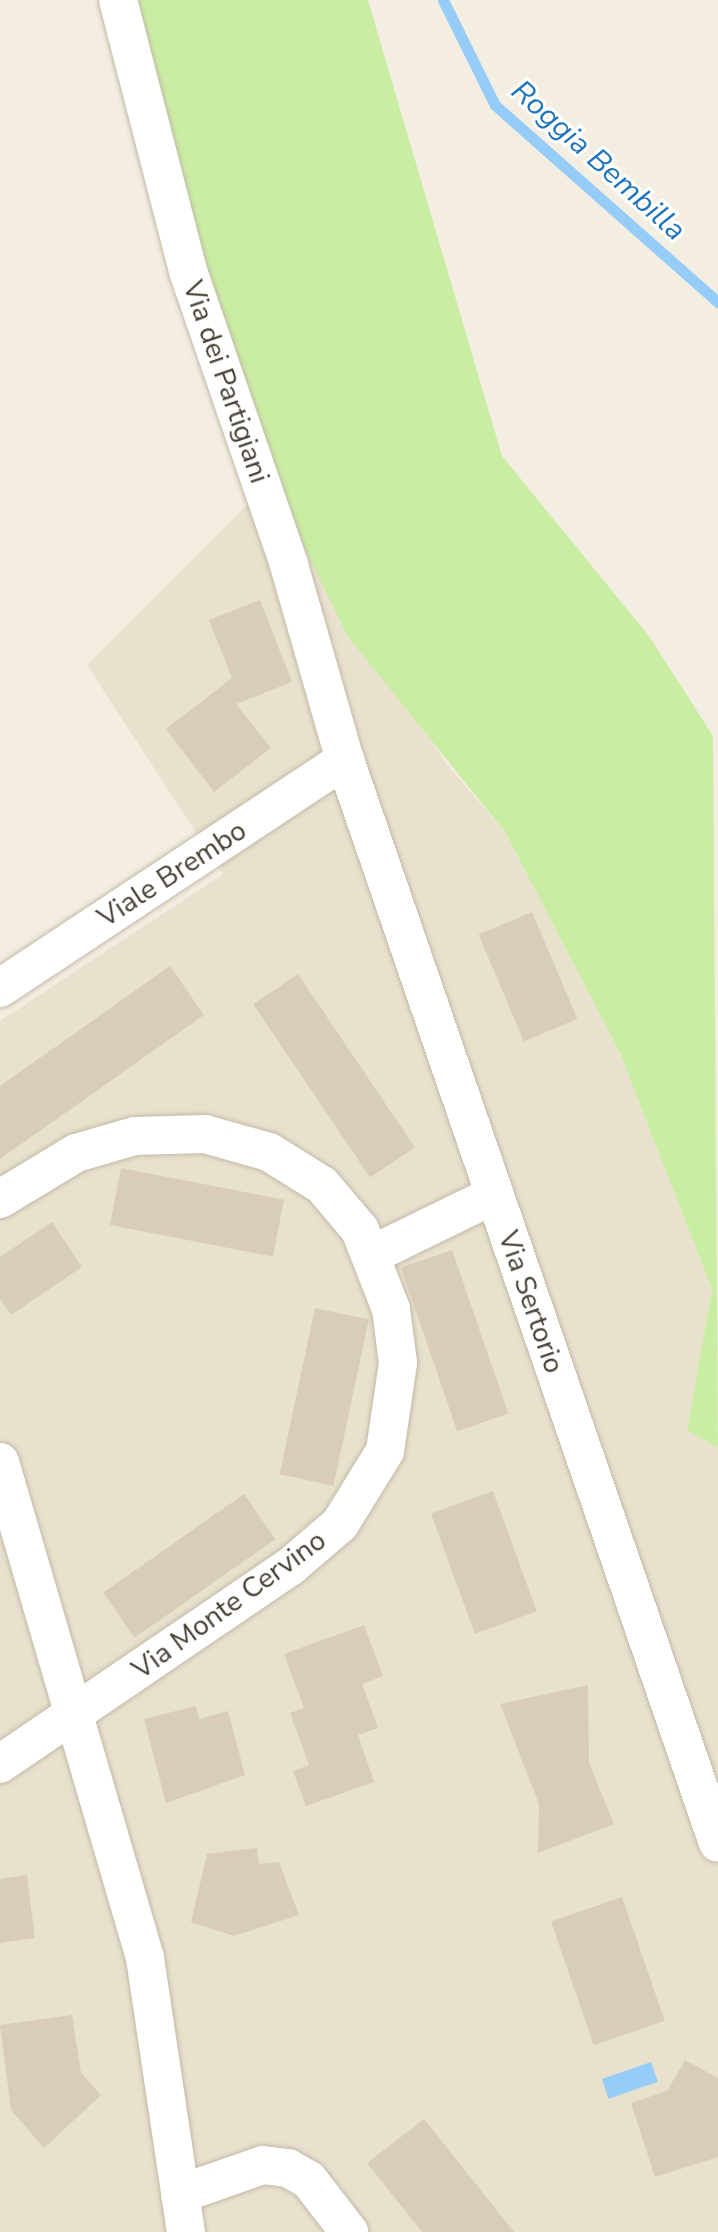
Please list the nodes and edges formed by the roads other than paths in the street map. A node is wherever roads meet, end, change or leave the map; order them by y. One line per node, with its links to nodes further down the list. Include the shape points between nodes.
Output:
1 (118, 0): 2 (street, Via dei Partigiani, via 188,271 289,565)
2 (345, 760): 3 (street, Viale Brembo); 4 (street, Via Sertorio)
3 (0, 988)
4 (494, 1195): 6 (street); 10 (street, Via Sertorio)
5 (0, 1199): 6 (street, Via Monte Cervino, via 106,1142 205,1134 269,1152 312,1176)
6 (373, 1254): 8 (street, Via Monte Cervino, via 393,1319 398,1377 390,1432 368,1487 303,1557)
7 (0, 1462): 8 (street)
8 (73, 1715): 9 (street, Via Monte Cervino); 11 (street, via 145,1958)
9 (0, 1764)
10 (718, 1843)
11 (180, 2194): 12 (street); 13 (street, via 254,2167 288,2168 309,2180)
12 (186, 2232)
13 (349, 2232)

